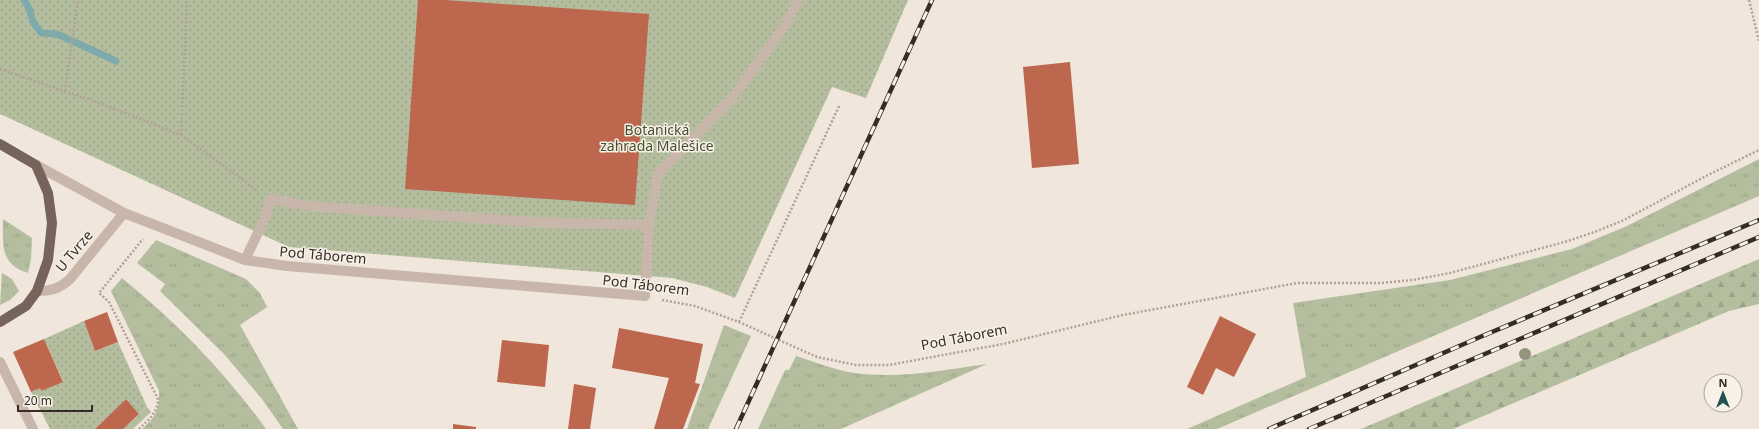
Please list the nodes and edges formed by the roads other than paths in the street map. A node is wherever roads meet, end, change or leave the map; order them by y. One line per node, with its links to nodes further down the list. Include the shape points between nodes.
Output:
1 (798, 0): 5 (street, via 786,24 733,97 658,174)
2 (0, 144): 3 (main road, Pod Táborem)
3 (36, 165): 4 (street, Pod Táborem); 7 (main road, U Tvrze, via 48,193 52,223 48,260)
4 (124, 213): 6 (street, Pod Táborem); 7 (street, U Tvrze, via 70,279 61,287)
5 (649, 225): 6 (street, via 532,222 310,206 270,199 264,220); 6 (street, Pod Táborem, via 646,296 287,266)
6 (245, 260)
7 (37, 291): 8 (main road, U Tvrze, via 26,306)
8 (0, 322)
9 (0, 362): 10 (street)
10 (32, 429)

